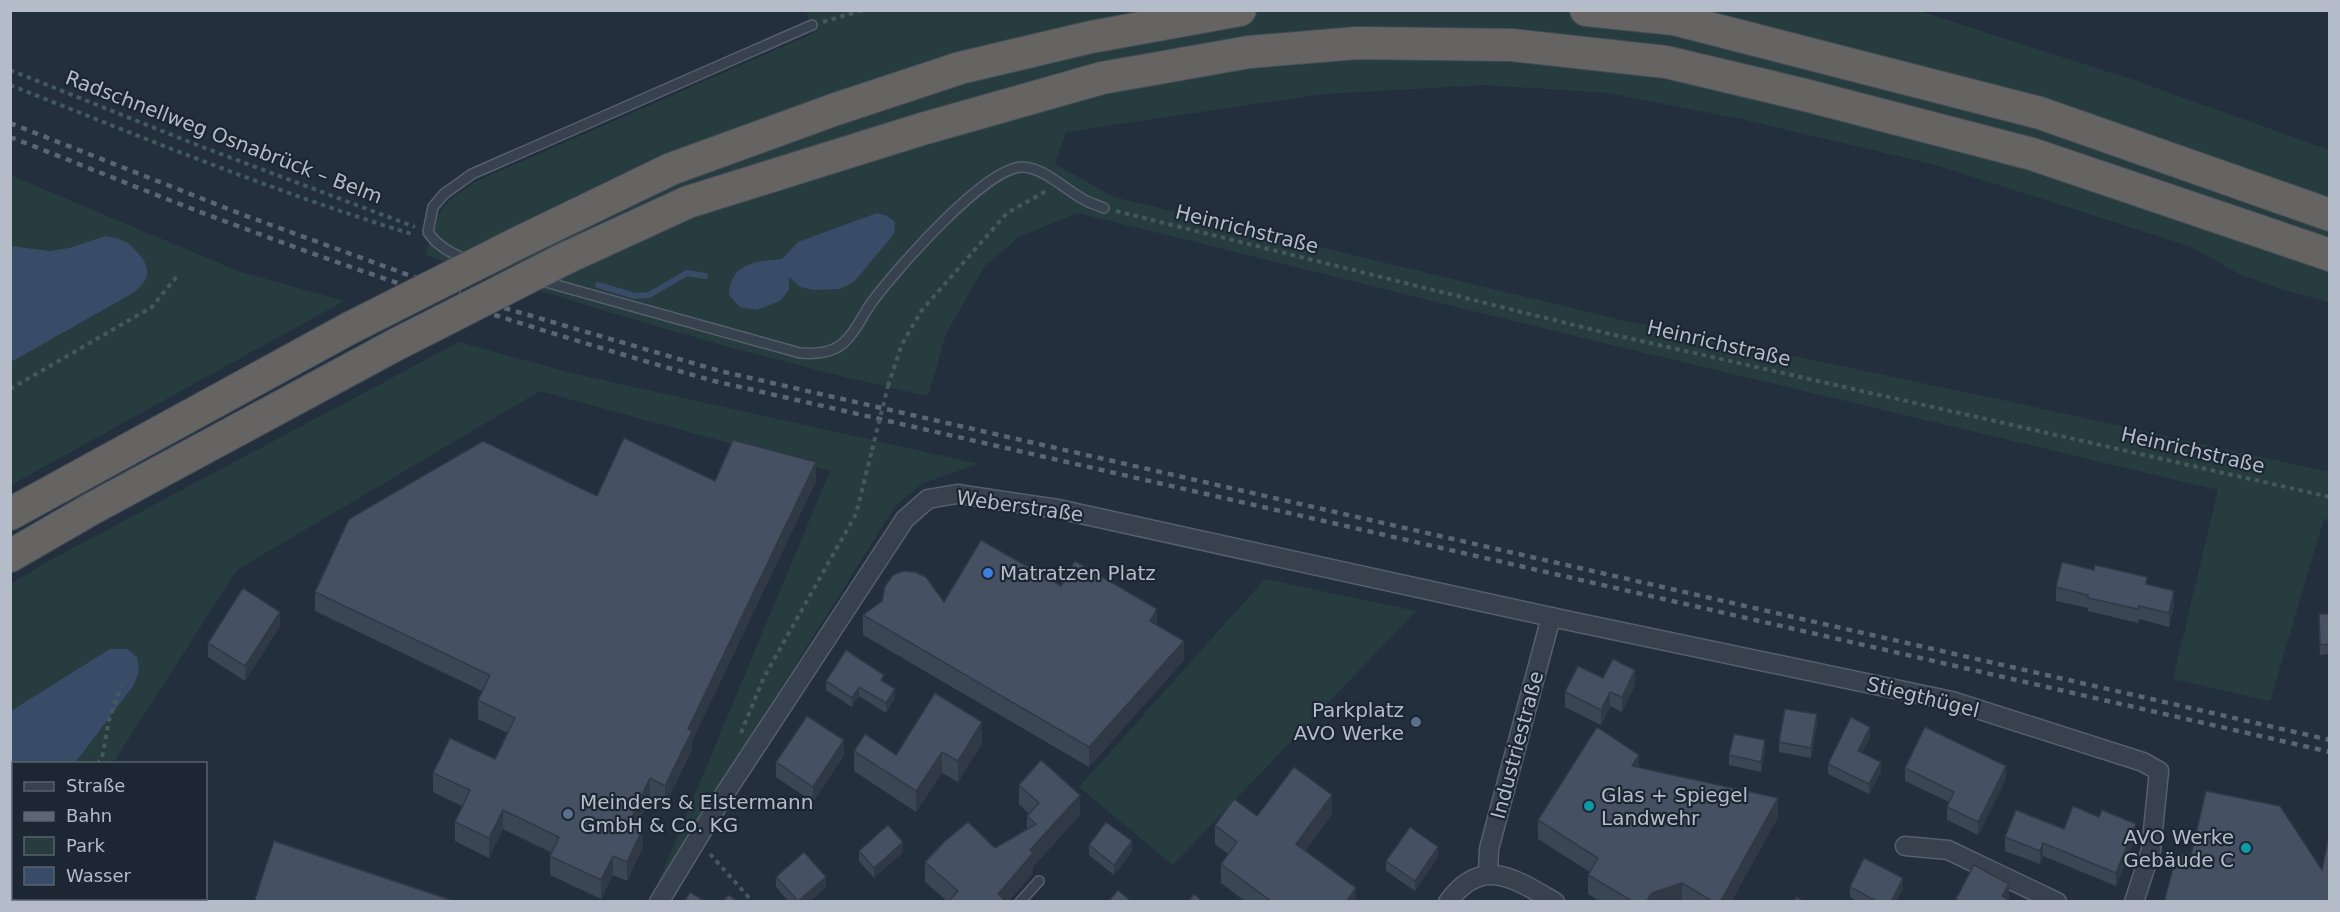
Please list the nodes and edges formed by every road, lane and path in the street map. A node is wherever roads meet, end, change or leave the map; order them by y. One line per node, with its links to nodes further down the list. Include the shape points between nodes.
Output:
1 (863, 10): 4 (path)
2 (1240, 10): 20 (highway, bridge, via 960,68 671,169 348,329)
3 (1586, 10): 9 (highway, via 1674,19 2040,113)
4 (812, 25): 10 (lane, via 472,174 433,207)
5 (10, 70): 10 (path, Radschnellweg Osnabrück – Belm)
6 (10, 85): 11 (path, via 333,210)
7 (1059, 184): 8 (lane); 17 (lane, via 1022,167 993,178 903,262); 24 (path, bridge, via 1007,213 922,310 902,344 856,514 764,677)
8 (1104, 208): 19 (path, Heinrichstraße, via 1606,333)
9 (2330, 215)
10 (428, 232): 11 (lane)
11 (434, 241): 13 (lane, via 460,257)
12 (2330, 255): 21 (highway, bridge, via 2032,154 1666,62 1512,45 1358,43 1249,52 1102,78 688,202 566,258 395,345)
13 (491, 267)
14 (512, 273): 17 (lane, via 704,322 800,353 817,354 836,348)
15 (178, 275): 18 (path, via 152,307)
16 (850, 317): 17 (lane)
17 (859, 322)
18 (10, 389)
19 (2330, 497)
20 (10, 514)
21 (10, 555)
22 (1551, 616): 26 (street, Weberstraße, via 1058,508 957,494 928,499 905,519); 28 (street, Industriestraße, via 1495,813); 36 (street, Stiegthügel, via 1952,701 2143,762 2159,771 2151,850)
23 (120, 686): 25 (path)
24 (739, 736)
25 (99, 762)
26 (697, 840): 30 (street, Weberstraße); 31 (path)
27 (1905, 846): 35 (street, via 1948,850)
28 (1488, 874): 33 (street, via 1470,879); 34 (street, via 1505,875)
29 (1039, 881): 32 (lane)
30 (659, 902)
31 (753, 902)
32 (1020, 902)
33 (1448, 902)
34 (1555, 902)
35 (2057, 902)
36 (2134, 902)

